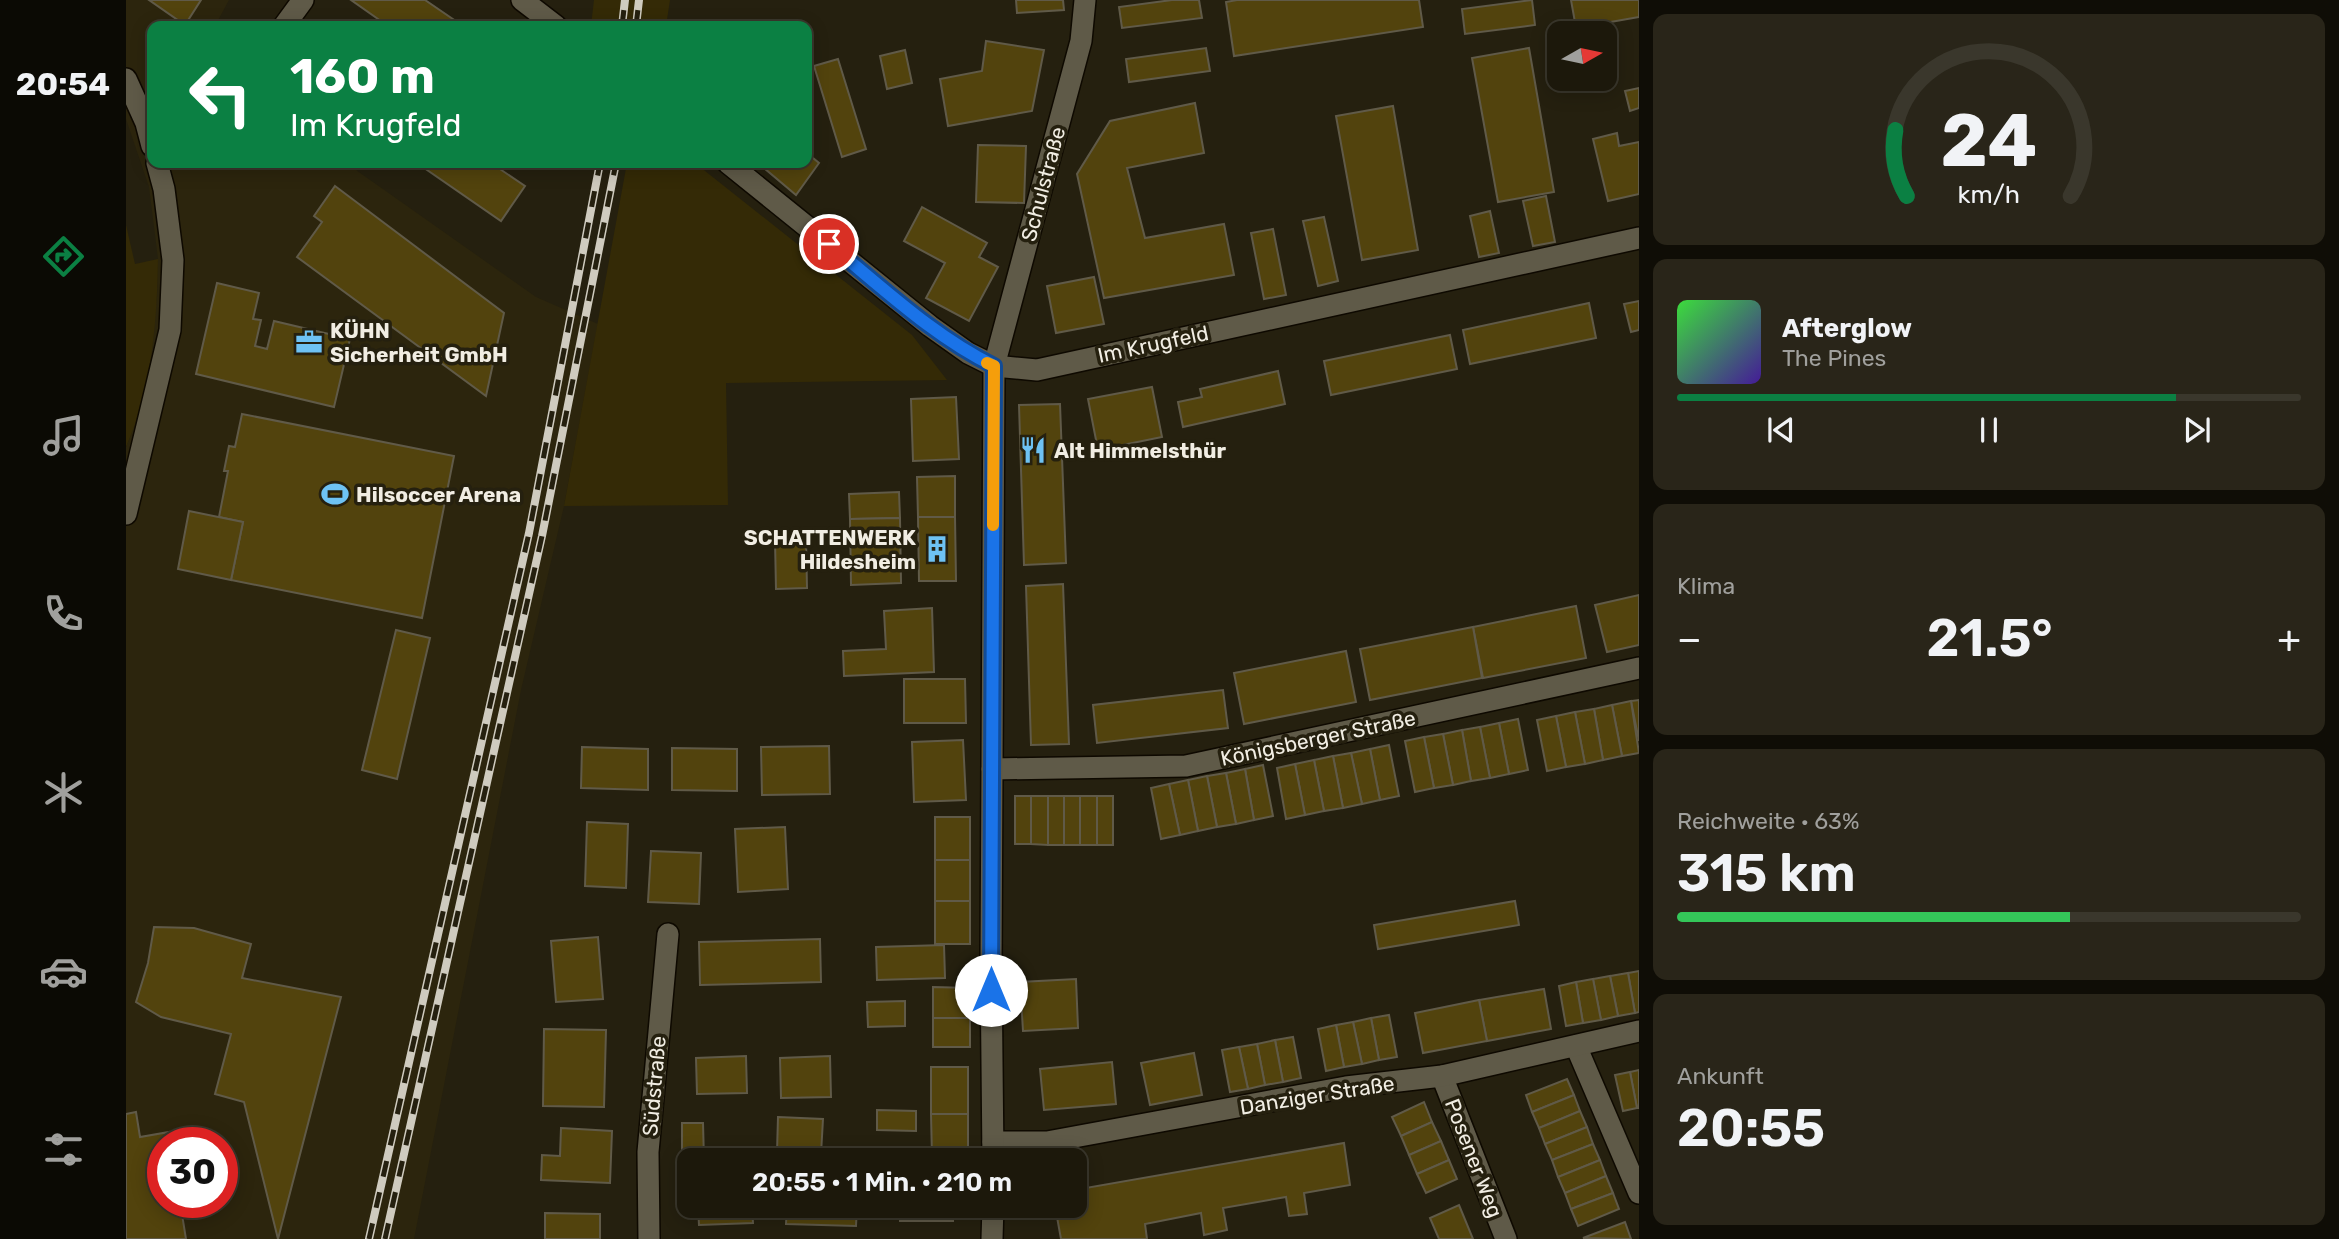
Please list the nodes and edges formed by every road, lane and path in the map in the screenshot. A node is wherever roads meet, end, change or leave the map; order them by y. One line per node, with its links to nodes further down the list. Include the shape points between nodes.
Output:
1 (303, 0): 4 (street)
2 (522, 0): 5 (street)
3 (1085, 0): 11 (street, Schulstraße, via 1081,41)
4 (288, 21)
5 (549, 21)
6 (126, 79): 7 (street)
7 (147, 127)
8 (158, 168): 12 (street, via 173,260 170,330)
9 (734, 168): 11 (street, Im Krugfeld, via 930,326)
10 (1639, 238): 11 (street, Im Krugfeld, via 1037,370)
11 (994, 366): 14 (street, Schulstraße)
12 (126, 514)
13 (1639, 668): 14 (street, Königsberger Straße, via 1186,766)
14 (992, 769): 19 (street, Schulstraße)
15 (668, 934): 23 (street, Südstraße, via 648,1152)
16 (1639, 1031): 17 (street, Danziger Straße)
17 (1576, 1046): 18 (street, Danziger Straße); 21 (street)
18 (1442, 1076): 20 (street, Danziger Straße, via 1346,1087); 25 (street, Posener Weg)
19 (993, 1148)
20 (1011, 1148)
21 (1639, 1194)
22 (993, 1218): 24 (street)
23 (649, 1239)
24 (992, 1239)
25 (1506, 1239)

